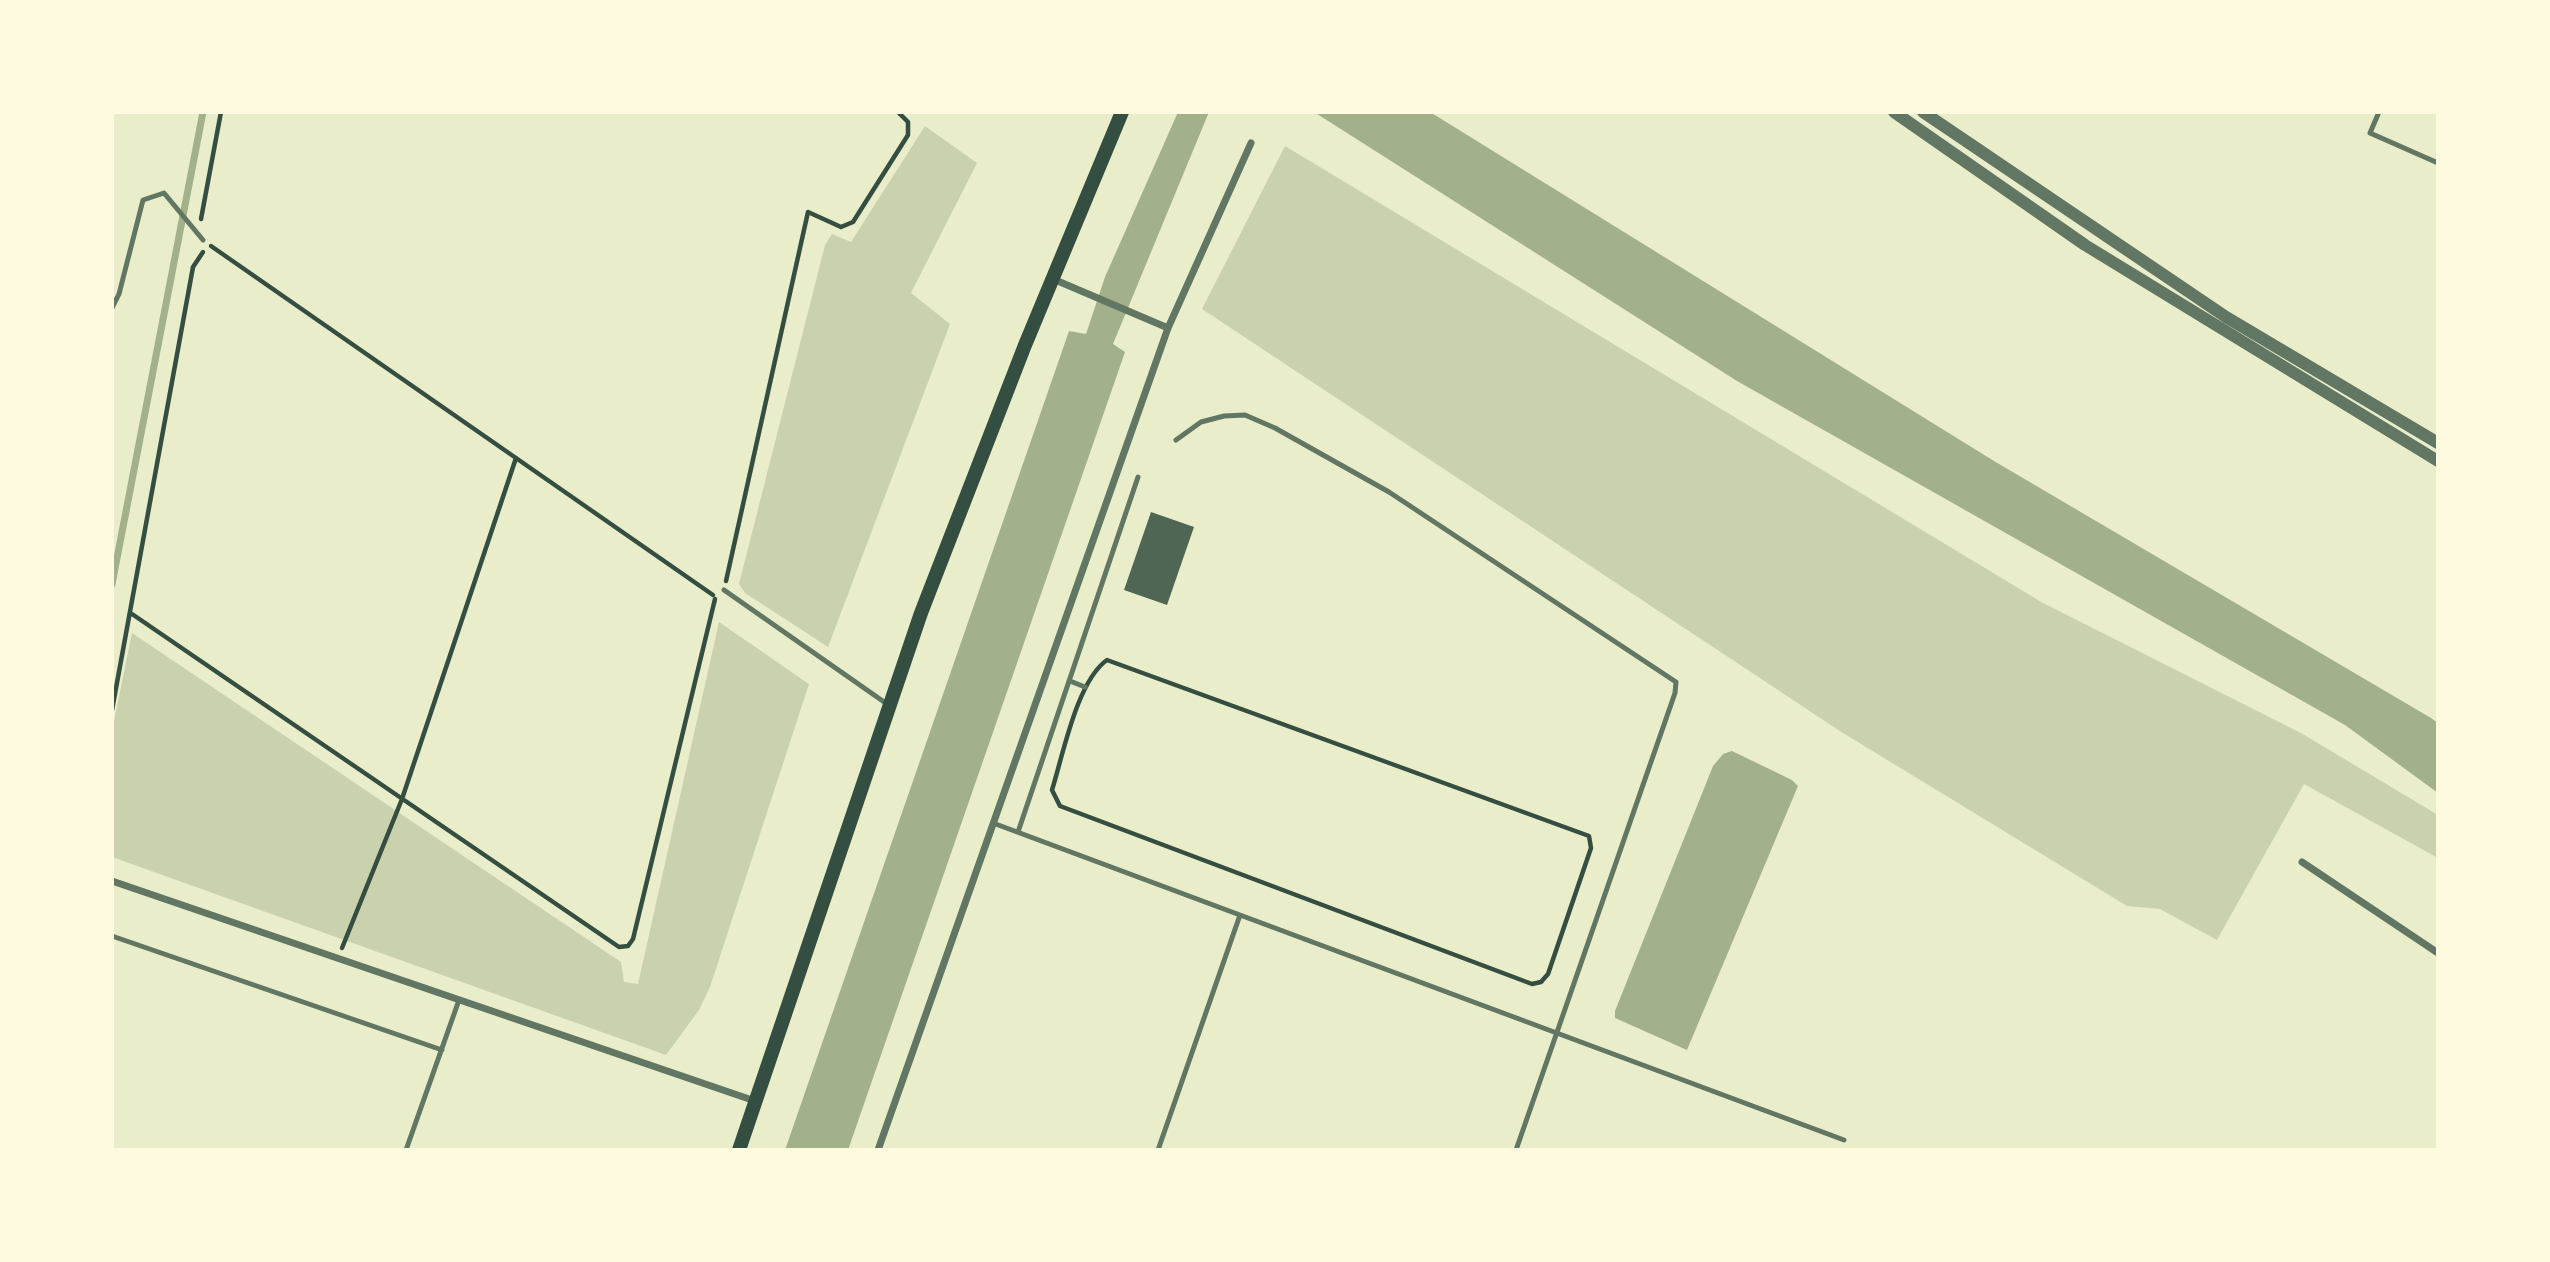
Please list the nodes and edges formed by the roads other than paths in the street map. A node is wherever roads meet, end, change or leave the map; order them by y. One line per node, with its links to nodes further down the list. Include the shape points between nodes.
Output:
1 (1122, 112): 8 (main road)
2 (1894, 112): 13 (street, via 2096,252)
3 (1923, 112): 12 (street, via 2226,317)
4 (2379, 112): 6 (lane, via 2370,133)
5 (1251, 144): 10 (street)
6 (2438, 163)
7 (203, 240): 9 (lane, via 164,193 143,200)
8 (1052, 278): 10 (street); 18 (main road, via 921,613)
9 (112, 308)
10 (1168, 328): 19 (street)
11 (1176, 440): 27 (lane, via 1201,422 1224,416 1245,415 1275,428 1389,492 1676,682)
12 (2438, 443)
13 (2438, 461)
14 (1138, 477): 16 (lane)
15 (724, 590): 18 (lane)
16 (1070, 681): 17 (lane); 20 (lane)
17 (1085, 687)
18 (890, 705): 29 (main road)
19 (993, 823): 20 (lane); 33 (street)
20 (1018, 832): 23 (lane)
21 (2302, 862): 25 (street)
22 (112, 881): 26 (street)
23 (1240, 915): 27 (lane); 34 (lane)
24 (112, 936): 28 (lane)
25 (2438, 953)
26 (459, 1000): 28 (lane); 29 (street)
27 (1557, 1034): 30 (lane); 35 (lane)
28 (442, 1050): 31 (lane)
29 (756, 1101): 32 (main road)
30 (1844, 1140)
31 (406, 1150)
32 (739, 1150)
33 (878, 1150)
34 (1158, 1150)
35 (1516, 1150)

